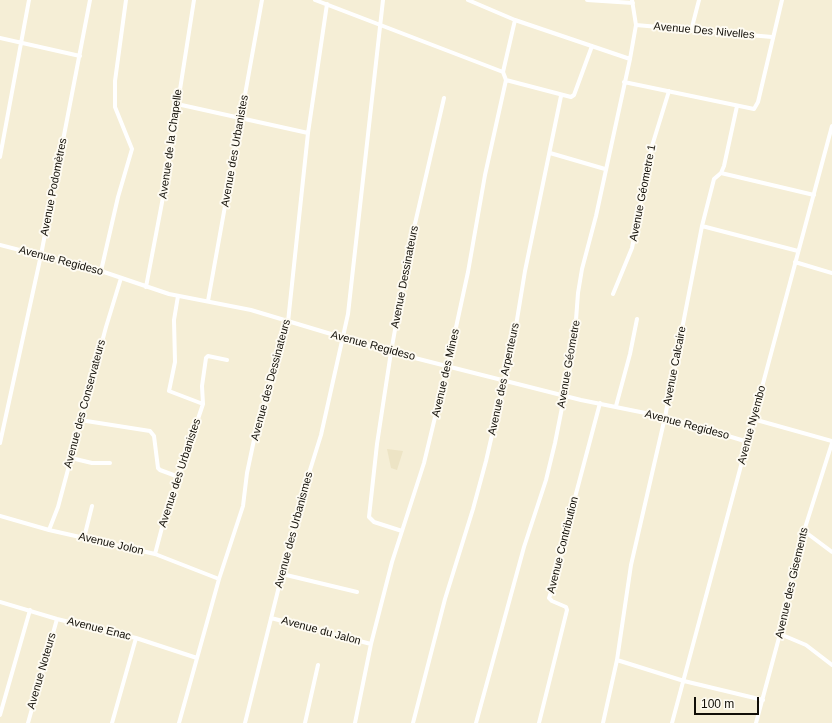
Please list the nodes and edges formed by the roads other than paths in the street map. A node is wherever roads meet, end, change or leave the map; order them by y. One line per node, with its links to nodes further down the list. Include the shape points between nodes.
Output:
1 (29, 0): 20 (street)
2 (90, 0): 22 (street, Avenue Podomètres)
3 (126, 0): 45 (street, via 114,99 118,119 131,142 132,149)
4 (194, 0): 30 (street, Avenue de la Chapelle)
5 (262, 0): 32 (street, Avenue des Urbanistes)
6 (315, 0): 13 (street)
7 (383, 0): 15 (street)
8 (468, 0): 14 (street)
9 (587, 0): 12 (street)
10 (699, 0): 17 (street)
11 (782, 0): 18 (street)
12 (632, 2): 16 (street, Avenue Géometre)
13 (327, 4): 15 (street); 34 (street, Avenue des Dessinateurs)
14 (515, 20): 21 (street); 24 (street)
15 (380, 24): 24 (street); 54 (street, via 348,314)
16 (636, 25): 17 (street, Avenue Des Nivelles); 23 (street, Avenue Géometre)
17 (691, 31): 18 (street, Avenue Des Nivelles)
18 (772, 37): 31 (street, via 756,108)
19 (0, 38): 20 (street)
20 (21, 42): 22 (street); 36 (street)
21 (592, 46): 23 (street); 28 (street, via 574,95 571,98)
22 (80, 56): 43 (street, Avenue Podomètres)
23 (630, 59): 26 (street, Avenue Géometre)
24 (503, 72): 25 (street)
25 (506, 80): 28 (street); 57 (street, Avenue des Mines)
26 (624, 82): 27 (street); 37 (street, Avenue Géometre)
27 (669, 91): 31 (street); 49 (street, Avenue Géometre 1, via 652,146 632,248)
28 (561, 96): 35 (street, Avenue des Arpenteurs)
29 (444, 98): 55 (street, Avenue Dessinateurs, via 411,241)
30 (177, 104): 32 (street); 48 (street, Avenue de la Chapelle)
31 (737, 106): 38 (street, Avenue Calcaire)
32 (241, 119): 34 (street); 51 (street, Avenue des Urbanistes)
33 (832, 126): 39 (street, Avenue Nyembo)
34 (308, 133): 53 (street, Avenue des Dessinateurs)
35 (550, 153): 37 (street); 58 (street, Avenue des Arpenteurs)
36 (0, 157)
37 (605, 169): 59 (street, Avenue Géometre, via 580,280 575,338)
38 (721, 173): 39 (street); 40 (street, Avenue Calcaire, via 713,183)
39 (814, 195): 42 (street, Avenue Nyembo)
40 (702, 226): 42 (street); 63 (street, Avenue Calcaire)
41 (0, 245): 43 (street, Avenue Regideso)
42 (798, 251): 44 (street, Avenue Nyembo)
43 (41, 255): 45 (street, Avenue Regideso); 67 (street, Avenue Podomètres)
44 (795, 262): 46 (street); 64 (street, Avenue Nyembo)
45 (101, 271): 47 (street, Avenue Regideso)
46 (832, 273)
47 (121, 278): 48 (street, Avenue Regideso); 65 (street, Avenue des Conservateurs)
48 (146, 287): 50 (street, Avenue Regideso)
49 (613, 294)
50 (178, 296): 51 (street, Avenue Regideso); 61 (street, Avenue des Urbanistes, via 174,320 175,362 169,391)
51 (208, 301): 53 (street, Avenue Regideso)
52 (637, 319): 62 (street)
53 (288, 322): 54 (street, Avenue Regideso); 81 (street, Avenue des Dessinateurs, via 276,370 258,421 243,506)
54 (343, 338): 55 (street, Avenue Regideso); 80 (street, Avenue des Urbanismes, via 321,435 300,502)
55 (391, 352): 57 (street, Avenue Regideso); 75 (street, Avenue Dessinateurs, via 369,517 374,522)
56 (227, 360): 61 (street, via 208,356 206,358 202,386)
57 (448, 365): 58 (street, Avenue Regideso); 75 (street, Avenue des Mines, via 424,463)
58 (505, 380): 59 (street, Avenue Regideso); 103 (street, Avenue des Arpenteurs, via 481,479 445,599)
59 (564, 396): 60 (street, Avenue Regideso); 104 (street, Avenue Géometre, via 546,480 524,547)
60 (600, 403): 62 (street, Avenue Regideso); 105 (street, Avenue Contribution, via 549,598 567,610)
61 (203, 404): 71 (street, Avenue des Urbanistes)
62 (616, 406): 63 (street, Avenue Regideso)
63 (665, 417): 66 (street, Avenue Regideso); 91 (street, Avenue Calcaire, via 631,565)
64 (753, 419): 66 (street, Avenue Nyembo); 68 (street)
65 (80, 420): 69 (street, Avenue des Conservateurs); 71 (street, via 150,431 154,436 158,468)
66 (748, 442): 94 (street, Avenue Nyembo)
67 (0, 443)
68 (832, 444): 76 (street, Avenue des Gisements)
69 (71, 458): 70 (street, via 92,463); 74 (street, Avenue des Conservateurs)
70 (110, 463)
71 (179, 477): 79 (street, Avenue des Urbanistes)
72 (92, 506): 77 (street)
73 (0, 516): 74 (street, Avenue Jolon)
74 (49, 530): 77 (street, Avenue Jolon)
75 (402, 531): 89 (street, Avenue des Mines)
76 (804, 531): 78 (street); 87 (street, Avenue des Gisements)
77 (84, 538): 79 (street, Avenue Jolon)
78 (832, 552)
79 (155, 554): 81 (street, Avenue Jolon)
80 (282, 574): 82 (street); 85 (street, Avenue des Urbanismes)
81 (219, 579): 90 (street, Avenue des Dessinateurs)
82 (357, 592)
83 (0, 602): 84 (street, Avenue Enac)
84 (30, 610): 86 (street, Avenue Enac); 96 (street)
85 (271, 618): 89 (street, Avenue du Jalon); 100 (street, Avenue des Urbanismes)
86 (57, 619): 88 (street, Avenue Enac); 97 (street, Avenue Noteurs)
87 (780, 634): 93 (street, via 806,645); 95 (street, Avenue des Gisements)
88 (136, 638): 90 (street, Avenue Enac); 98 (street)
89 (371, 644): 102 (street, Avenue des Mines)
90 (197, 658): 99 (street, Avenue des Dessinateurs)
91 (617, 660): 94 (street); 106 (street, Avenue Calcaire)
92 (318, 665): 101 (street)
93 (832, 665)
94 (684, 681): 95 (street); 107 (street, Avenue Nyembo)
95 (763, 700): 108 (street, Avenue des Gisements)
96 (0, 715)
97 (28, 723)
98 (112, 723)
99 (179, 723)
100 (245, 723)
101 (305, 723)
102 (355, 723)
103 (413, 723)
104 (476, 723)
105 (539, 723)
106 (602, 723)
107 (672, 723)
108 (756, 723)

